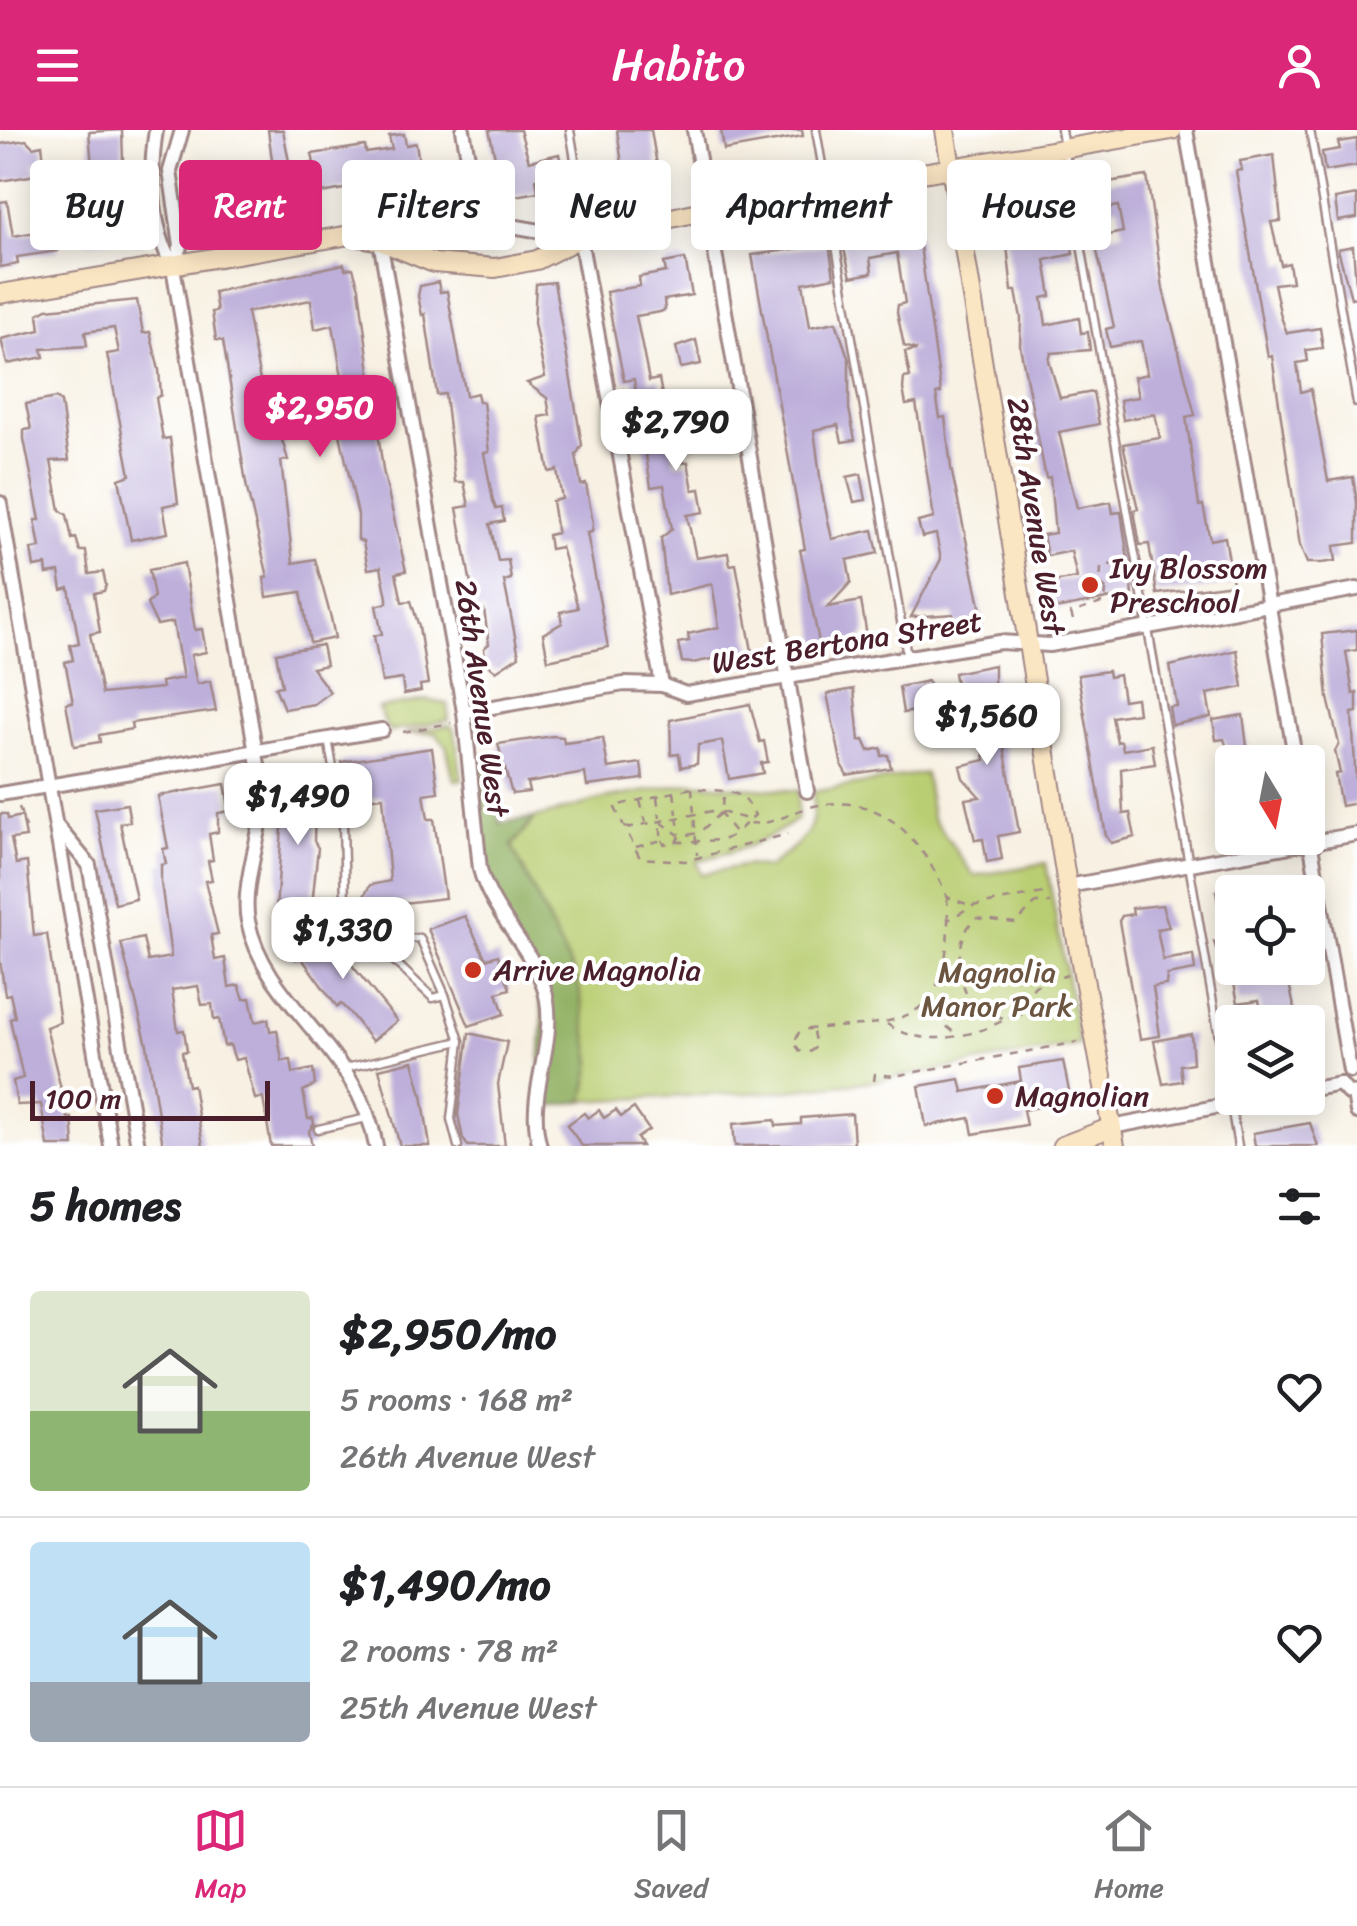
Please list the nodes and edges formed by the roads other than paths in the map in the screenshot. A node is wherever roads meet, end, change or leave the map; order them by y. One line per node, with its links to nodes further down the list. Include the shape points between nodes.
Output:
1 (156, 130): 26 (street, via 150,170 163,248)
2 (182, 130): 26 (street, via 170,171 180,245)
3 (463, 130): 17 (street, via 478,213)
4 (570, 130): 12 (lane)
5 (694, 130): 13 (street)
6 (816, 130): 14 (lane)
7 (946, 130): 15 (street, 28th Avenue West)
8 (1172, 130): 11 (street)
9 (1186, 130): 31 (street)
10 (1310, 130): 28 (lane)
11 (1063, 139): 16 (street); 32 (lane)
12 (575, 160)
13 (699, 160)
14 (821, 160)
15 (951, 160)
16 (977, 160)
17 (535, 227)
18 (342, 236): 26 (street)
19 (382, 250): 37 (street, 26th Avenue West)
20 (402, 250): 21 (street, via 434,263 495,268)
21 (557, 250)
22 (582, 250): 36 (street)
23 (715, 250): 35 (street)
24 (836, 250): 34 (lane)
25 (966, 250): 33 (street, 28th Avenue West)
26 (173, 267): 27 (street); 41 (street)
27 (0, 294)
28 (1357, 402)
29 (0, 503): 42 (street)
30 (1357, 589): 31 (street, West Bertona Street)
31 (1268, 605): 32 (street, West Bertona Street); 40 (street)
32 (1147, 627): 33 (street, West Bertona Street); 50 (lane)
33 (1029, 644): 34 (street, West Bertona Street); 51 (street, 28th Avenue West)
34 (907, 656): 35 (street, West Bertona Street)
35 (790, 676): 36 (street, West Bertona Street, via 686,694); 43 (street)
36 (662, 685): 37 (street, West Bertona Street, via 624,684)
37 (464, 712): 71 (street, 26th Avenue West, via 485,890 547,999 532,1114)
38 (382, 730): 39 (street)
39 (328, 738): 41 (street); 52 (lane, via 343,824 345,904 373,914)
40 (1293, 745)
41 (258, 750): 42 (street); 56 (street, via 264,800 248,920 277,983)
42 (48, 785): 44 (street); 45 (street)
43 (807, 792)
44 (0, 794)
45 (55, 824): 67 (street); 68 (street, via 89,865)
46 (1357, 834): 47 (street)
47 (1325, 835)
48 (1230, 855): 50 (street)
49 (1313, 855): 57 (street)
50 (1189, 865): 51 (street); 54 (lane)
51 (1061, 889): 66 (street, 28th Avenue West)
52 (374, 942): 53 (lane, via 433,998); 53 (lane, via 420,938)
53 (446, 996): 55 (lane)
54 (1215, 1012)
55 (460, 1041): 56 (lane); 70 (lane, via 451,1119)
56 (346, 1068): 64 (street)
57 (1353, 1071): 58 (street)
58 (1340, 1084): 59 (street); 60 (street)
59 (1325, 1087)
60 (1356, 1093): 62 (street)
61 (1215, 1108): 66 (street)
62 (1357, 1112)
63 (1233, 1115): 73 (lane)
64 (368, 1118): 65 (lane); 69 (street)
65 (318, 1129)
66 (1114, 1137): 72 (street)
67 (111, 1146)
68 (138, 1146)
69 (376, 1146)
70 (458, 1146)
71 (540, 1146)
72 (1062, 1146)
73 (1238, 1146)

